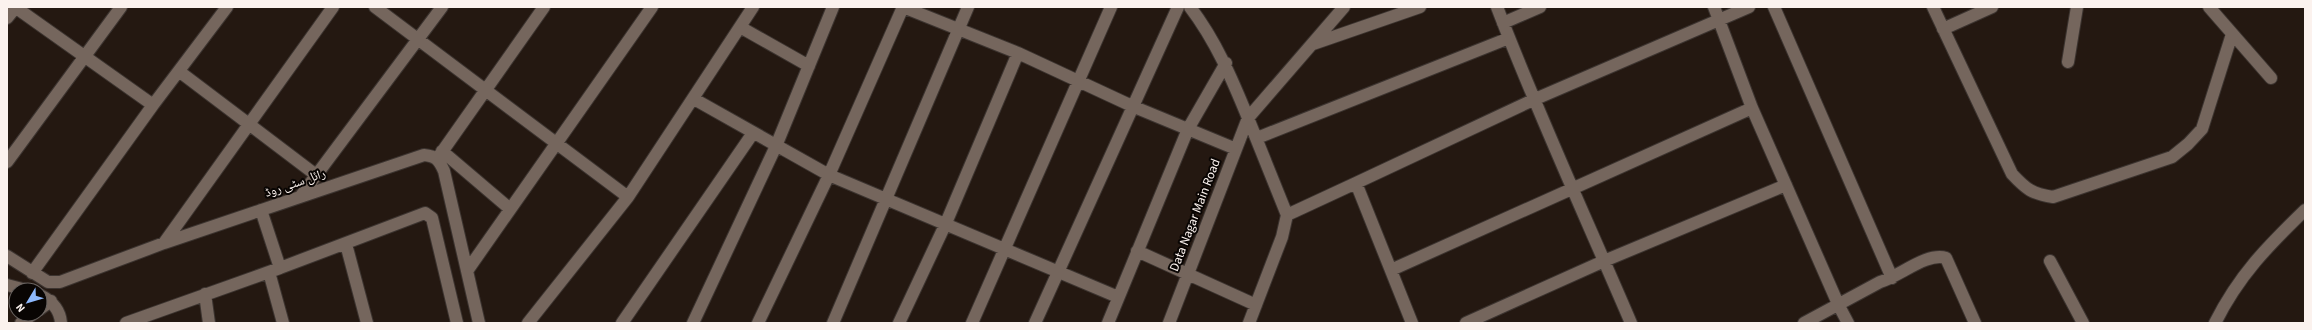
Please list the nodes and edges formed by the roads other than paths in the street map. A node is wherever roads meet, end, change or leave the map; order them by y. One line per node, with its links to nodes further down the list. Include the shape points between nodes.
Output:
1 (16, 7): 27 (street); 38 (street)
2 (121, 7): 38 (street)
3 (227, 7): 42 (street)
4 (333, 7): 52 (street)
5 (374, 7): 35 (street)
6 (442, 7): 35 (street)
7 (544, 7): 45 (street)
8 (652, 7): 56 (street)
9 (753, 7): 30 (street)
10 (833, 7): 41 (street)
11 (903, 7): 31 (street); 62 (street)
12 (968, 7): 31 (street)
13 (1111, 7): 44 (street)
14 (1178, 7): 49 (street)
15 (1190, 7): 40 (street, via 1204,25)
16 (1420, 7): 36 (street)
17 (1497, 7): 29 (street)
18 (1540, 7): 29 (street)
19 (1714, 7): 28 (street)
20 (1750, 7): 28 (street)
21 (1774, 7): 87 (street)
22 (1933, 7): 32 (street)
23 (1992, 7): 32 (street)
24 (2077, 7): 39 (street)
25 (2209, 7): 33 (street)
26 (1342, 8): 36 (street, Data Nagar Main Road)
27 (7, 18)
28 (1719, 20): 47 (street); 50 (street)
29 (1503, 23): 34 (street)
30 (740, 27): 41 (street); 46 (street)
31 (958, 29): 37 (street); 68 (street)
32 (1943, 29): 33 (street, via 2012,174 2027,190 2053,197 2172,157 2188,144 2202,129)
33 (2232, 34): 43 (street)
34 (1509, 38): 47 (street); 55 (street)
35 (418, 40): 45 (street); 61 (street)
36 (1312, 44): 51 (street, Data Nagar Main Road)
37 (1018, 53): 44 (street); 73 (street)
38 (86, 57): 48 (street); 60 (street)
39 (2068, 62)
40 (1226, 63): 51 (street); 53 (street)
41 (809, 66): 57 (street)
42 (180, 72): 48 (street); 52 (street)
43 (2271, 78)
44 (1078, 79): 49 (street); 76 (street)
45 (485, 89): 56 (street); 59 (street)
46 (694, 99): 54 (street); 67 (street)
47 (1533, 100): 63 (street); 65 (street)
48 (153, 105): 84 (street)
49 (1132, 106): 53 (street); 85 (street)
50 (1752, 108): 64 (street); 65 (street)
51 (1248, 118): 55 (street); 58 (street, Data Nagar Main Road)
52 (249, 124): 61 (street); 74 (street)
53 (1188, 129): 58 (street); 77 (street)
54 (753, 133): 57 (street); 103 (street)
55 (1257, 138): 72 (street)
56 (556, 143): 67 (street); 69 (street)
57 (776, 146): 62 (street); 104 (street)
58 (1236, 149): 86 (street, Data Nagar Main Road)
59 (440, 155): 66 (street, رائل سٹی روڈ, via 424,155); 69 (street); 83 (street)
60 (7, 162)
61 (316, 175): 66 (street)
62 (829, 175): 68 (street); 105 (street)
63 (1356, 183): 72 (street); 82 (street)
64 (1786, 185): 79 (street); 94 (street)
65 (1574, 188): 79 (street); 82 (street)
66 (300, 196): 70 (street, رائل سٹی روڈ)
67 (628, 197): 102 (street)
68 (887, 199): 73 (street); 106 (street)
69 (510, 208): 83 (street)
70 (261, 210): 74 (street, رائل سٹی روڈ); 81 (street)
71 (2305, 210): 120 (street, via 2242,276)
72 (1287, 215): 93 (street, via 1282,237)
73 (946, 223): 76 (street); 107 (street)
74 (164, 243): 84 (street, رائل سٹی روڈ, via 60,282 48,282)
75 (346, 244): 81 (street); 99 (street); 100 (street, via 421,213 429,215 432,218)
76 (1004, 248): 85 (street); 108 (street)
77 (1137, 251): 86 (street); 89 (street)
78 (7, 256): 84 (street, رائل سٹی روڈ)
79 (1604, 261): 114 (street); 115 (street)
80 (2050, 261): 119 (street)
81 (275, 270): 88 (street); 98 (street)
82 (1391, 270): 113 (street)
83 (467, 271): 101 (street)
84 (32, 273)
85 (1058, 273): 89 (street); 109 (street)
86 (1188, 274): 93 (street); 111 (street, Data Nagar Main Road)
87 (1892, 278): 94 (street, via 1880,282); 118 (street, via 1929,258 1946,258)
88 (205, 294): 95 (street); 97 (street)
89 (1118, 297): 110 (street)
90 (48, 299): 91 (street)
91 (51, 301): 92 (street); 96 (street, via 60,314)
92 (48, 303)
93 (1256, 305): 112 (street)
94 (1839, 306): 116 (street); 117 (street)
95 (124, 322)
96 (61, 323)
97 (208, 323)
98 (283, 323)
99 (368, 323)
100 (457, 323)
101 (479, 323)
102 (528, 323)
103 (622, 323)
104 (693, 323)
105 (758, 323)
106 (833, 323)
107 (899, 323)
108 (972, 323)
109 (1035, 323)
110 (1108, 323)
111 (1168, 323)
112 (1249, 323)
113 (1412, 323)
114 (1466, 323)
115 (1631, 323)
116 (1804, 323)
117 (1848, 323)
118 (1975, 323)
119 (2083, 323)
120 (2215, 323)

